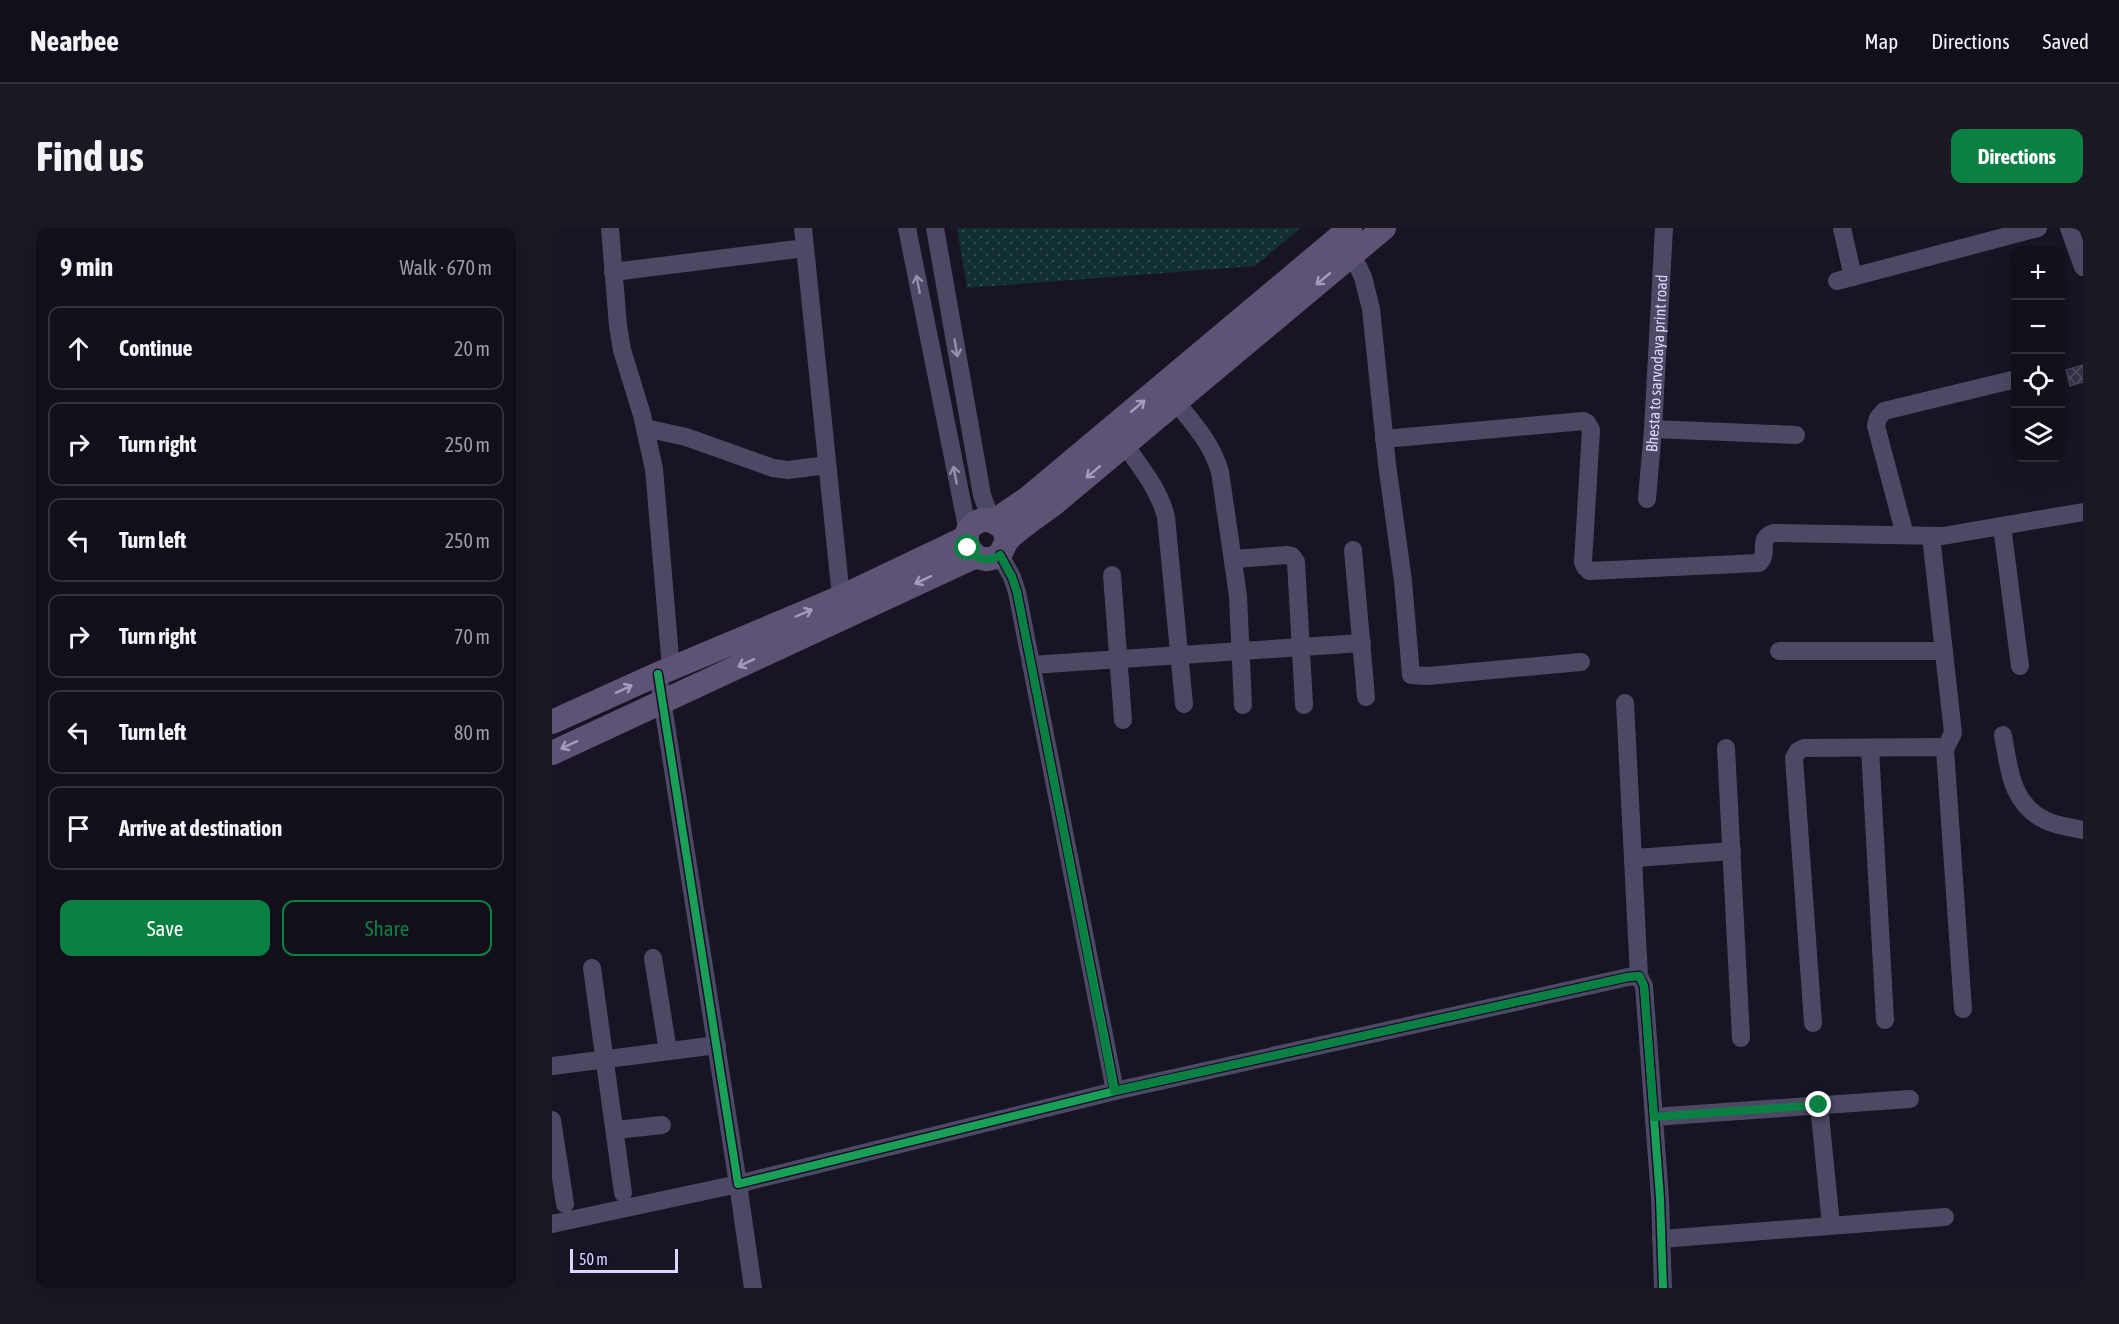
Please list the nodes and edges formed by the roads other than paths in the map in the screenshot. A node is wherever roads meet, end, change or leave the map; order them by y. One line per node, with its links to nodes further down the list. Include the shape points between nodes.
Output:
1 (610, 228): 14 (street)
2 (803, 228): 11 (street)
3 (907, 228): 29 (street, one-way to 3)
4 (935, 228): 26 (street, one-way to 26, via 982,495)
5 (1350, 228): 26 (main road, one-way to 5, via 1028,498)
6 (1384, 228): 12 (main road)
7 (1664, 228): 18 (street, Bhesta to sarvodaya print road)
8 (1842, 228): 9 (street, via 1845,279)
9 (2038, 228)
10 (2069, 228): 13 (street)
11 (805, 248): 14 (street); 22 (street)
12 (1352, 255): 16 (main road, one-way to 16); 20 (street, via 1363,277 1371,309)
13 (2083, 267)
14 (613, 272): 17 (street, via 622,350)
15 (2011, 380): 27 (street, via 1884,411 1878,418 1876,426)
16 (1176, 402): 21 (main road); 31 (street, via 1215,455)
17 (645, 428): 22 (street, via 686,436 773,468); 44 (street, via 654,469)
18 (1653, 429): 19 (street); 23 (street, Bhesta to sarvodaya print road)
19 (1796, 435)
20 (1384, 439): 27 (street, via 1587,423 1591,430 1583,562 1589,571 1759,563 1765,538 1774,532); 41 (street, via 1411,675)
21 (1125, 445): 26 (main road, one-way to 26); 39 (street, via 1156,490 1166,517)
22 (827, 465): 33 (street)
23 (1647, 499)
24 (2083, 512): 25 (street)
25 (2002, 526): 28 (street); 43 (street)
26 (998, 534): 29 (main road, via 981,520 973,524); 29 (main road, via 991,559 984,560); 42 (street, via 1017,592)
27 (1905, 535): 28 (street)
28 (1931, 536): 38 (street)
29 (970, 542): 33 (main road); 46 (main road, one-way to 46)
30 (1353, 550): 34 (street)
31 (1234, 559): 35 (street, via 1287,555 1294,559); 36 (street)
32 (1112, 575): 40 (street)
33 (841, 597): 44 (main road, one-way to 33)
34 (1362, 643): 35 (street); 45 (street)
35 (1301, 647): 36 (street); 50 (street)
36 (1241, 651): 39 (street); 49 (street)
37 (1779, 651): 38 (street)
38 (1944, 651): 56 (street, via 1953,733)
39 (1180, 655): 40 (street); 48 (street)
40 (1120, 659): 42 (street); 51 (street)
41 (1581, 662)
42 (1031, 665): 72 (street)
43 (2020, 666)
44 (664, 671): 46 (street); 52 (main road, one-way to 44)
45 (1366, 697)
46 (663, 701): 57 (main road, one-way to 57); 68 (street)
47 (1625, 703): 60 (street)
48 (1184, 704)
49 (1242, 705)
50 (1304, 705)
51 (1123, 720)
52 (552, 722)
53 (2003, 735): 58 (street, via 2019,798 2030,811 2048,822)
54 (1726, 748): 59 (street)
55 (1870, 748): 56 (street); 65 (street); 66 (street, via 1804,748 1794,758)
56 (1946, 749): 64 (street)
57 (552, 753)
58 (2083, 830)
59 (1732, 851): 60 (street); 67 (street)
60 (1635, 858): 63 (street)
61 (653, 958): 69 (street)
62 (592, 968): 70 (street)
63 (1640, 976): 72 (street); 75 (street)
64 (1962, 1009)
65 (1885, 1020)
66 (1813, 1023)
67 (1742, 1038)
68 (717, 1045): 69 (street); 79 (street)
69 (668, 1051): 70 (street)
70 (604, 1059): 71 (street); 78 (street)
71 (552, 1066)
72 (1114, 1091): 79 (street)
73 (1910, 1098): 74 (street)
74 (1819, 1105): 75 (street); 84 (street)
75 (1654, 1117): 85 (street)
76 (552, 1120): 81 (street)
77 (662, 1125): 78 (street)
78 (616, 1130): 80 (street)
79 (738, 1184): 83 (street); 86 (street)
80 (623, 1193)
81 (565, 1204)
82 (1945, 1216): 84 (street)
83 (552, 1224)
84 (1831, 1225): 85 (street)
85 (1661, 1239): 87 (street)
86 (753, 1288)
87 (1663, 1288)

